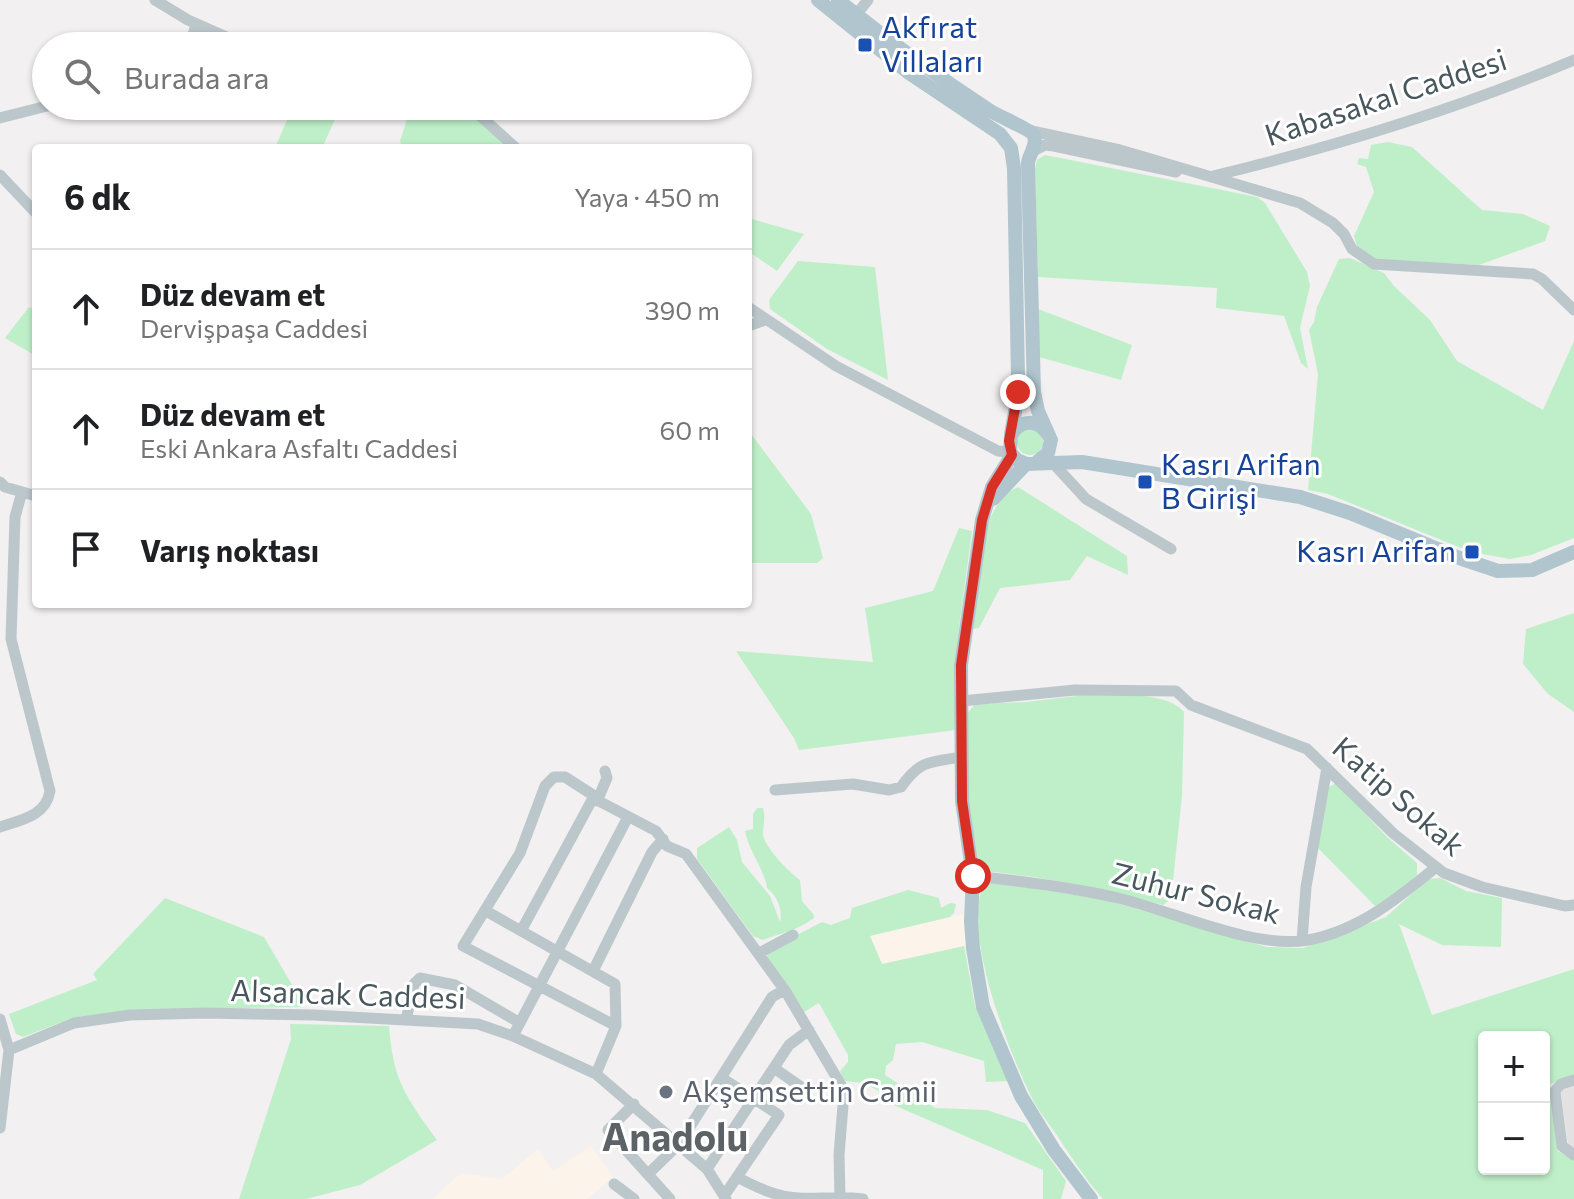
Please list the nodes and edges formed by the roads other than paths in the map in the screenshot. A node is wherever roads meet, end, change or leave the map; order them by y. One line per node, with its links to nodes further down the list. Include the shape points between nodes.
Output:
1 (155, 0): 6 (street)
2 (818, 0): 15 (main road, via 909,73 995,130)
3 (838, 0): 5 (main road)
4 (868, 0): 5 (street)
5 (856, 15): 13 (main road, via 925,68)
6 (196, 24): 7 (street); 8 (street)
7 (194, 32)
8 (215, 32)
9 (1574, 60): 18 (street, Kabasakal Caddesi, via 1351,140)
10 (32, 110): 11 (street)
11 (0, 118)
12 (485, 120): 14 (street)
13 (1025, 129): 15 (main road, via 1010,136); 16 (main road, via 1035,141); 18 (street)
14 (512, 144)
15 (1011, 148): 16 (main road, via 1020,155); 24 (main road, via 1018,351)
16 (1031, 152): 18 (street, via 1054,146); 25 (main road, via 1033,381)
17 (0, 175): 19 (street)
18 (1210, 176): 21 (street, via 1300,203 1333,223 1352,249 1374,264 1533,274)
19 (32, 209)
20 (752, 310): 22 (street)
21 (1574, 310)
22 (765, 320): 23 (street); 26 (street, via 836,366 975,440)
23 (752, 325)
24 (1011, 435): 25 (main road, via 1020,425 1033,423); 26 (main road)
25 (1050, 437): 28 (main road); 29 (main road, via 1048,453)
26 (1011, 453): 29 (main road); 33 (main road)
27 (1052, 462): 28 (main road); 29 (main road); 34 (street, via 1086,499)
28 (1082, 462): 35 (main road, via 1300,497 1498,571 1532,570)
29 (1029, 464): 33 (main road, via 995,495)
30 (0, 482): 31 (street)
31 (22, 492): 32 (street); 43 (street, via 15,517 11,639 50,791 41,810)
32 (32, 495)
33 (982, 520): 36 (main road, via 961,665)
34 (1171, 549)
35 (1574, 552)
36 (961, 701): 37 (main road); 38 (street, Katip Sokak, via 1075,690 1176,691 1191,705 1307,749)
37 (962, 757): 40 (street, via 927,762 901,787 889,790 853,784); 46 (main road, via 963,814)
38 (1327, 768): 45 (street, Katip Sokak); 51 (street)
39 (605, 771): 41 (street, via 607,778)
40 (775, 790)
41 (595, 800): 42 (street); 48 (street, via 565,777 554,777 545,786 520,853); 49 (street)
42 (628, 817): 44 (street); 52 (street)
43 (0, 827)
44 (663, 839): 53 (street, via 686,854); 54 (street)
45 (1435, 868): 47 (street, Katip Sokak, via 1482,887); 51 (street, Zuhur Sokak, via 1375,914)
46 (973, 876): 51 (street, Zuhur Sokak, via 1118,898 1264,940); 80 (main road, via 973,948 987,1020 1021,1096)
47 (1574, 905)
48 (486, 911): 49 (street); 55 (street, via 463,946)
49 (521, 931): 52 (street)
50 (793, 935): 53 (street)
51 (1302, 941)
52 (557, 951): 54 (street); 55 (street)
53 (759, 953): 56 (street)
54 (593, 971): 60 (street, via 615,984)
55 (539, 986): 59 (street); 60 (street)
56 (784, 990): 61 (street); 66 (street, via 772,997)
57 (0, 1019): 63 (street)
58 (406, 1020): 59 (street, via 420,978 455,985); 62 (street, Alsancak Caddesi, via 478,1024); 63 (street, Alsancak Caddesi, via 130,1015 74,1023)
59 (520, 1023): 62 (street)
60 (616, 1026): 65 (street)
61 (809, 1030): 64 (street, via 789,1045); 79 (street, via 844,1093)
62 (513, 1036): 65 (street, Alsancak Caddesi)
63 (9, 1050): 71 (street)
64 (774, 1068): 68 (street); 69 (street)
65 (596, 1074): 70 (street, Alsancak Caddesi)
66 (722, 1078): 69 (street); 72 (street)
67 (1574, 1080): 73 (street, via 1555,1091 1562,1146)
68 (807, 1091)
69 (754, 1098): 74 (street); 76 (street, via 779,1115)
70 (634, 1104): 72 (street, Alsancak Caddesi); 75 (street, via 608,1130)
71 (0, 1123)
72 (679, 1144): 74 (street, Alsancak Caddesi); 75 (street)
73 (1574, 1155)
74 (707, 1169): 78 (street, Alsancak Caddesi)
75 (648, 1174): 82 (street)
76 (737, 1177): 78 (street); 79 (street, via 786,1196)
77 (614, 1184): 81 (street)
78 (725, 1197)
79 (840, 1197): 83 (street)
80 (1084, 1197)
81 (634, 1199)
82 (670, 1199)
83 (863, 1199)

